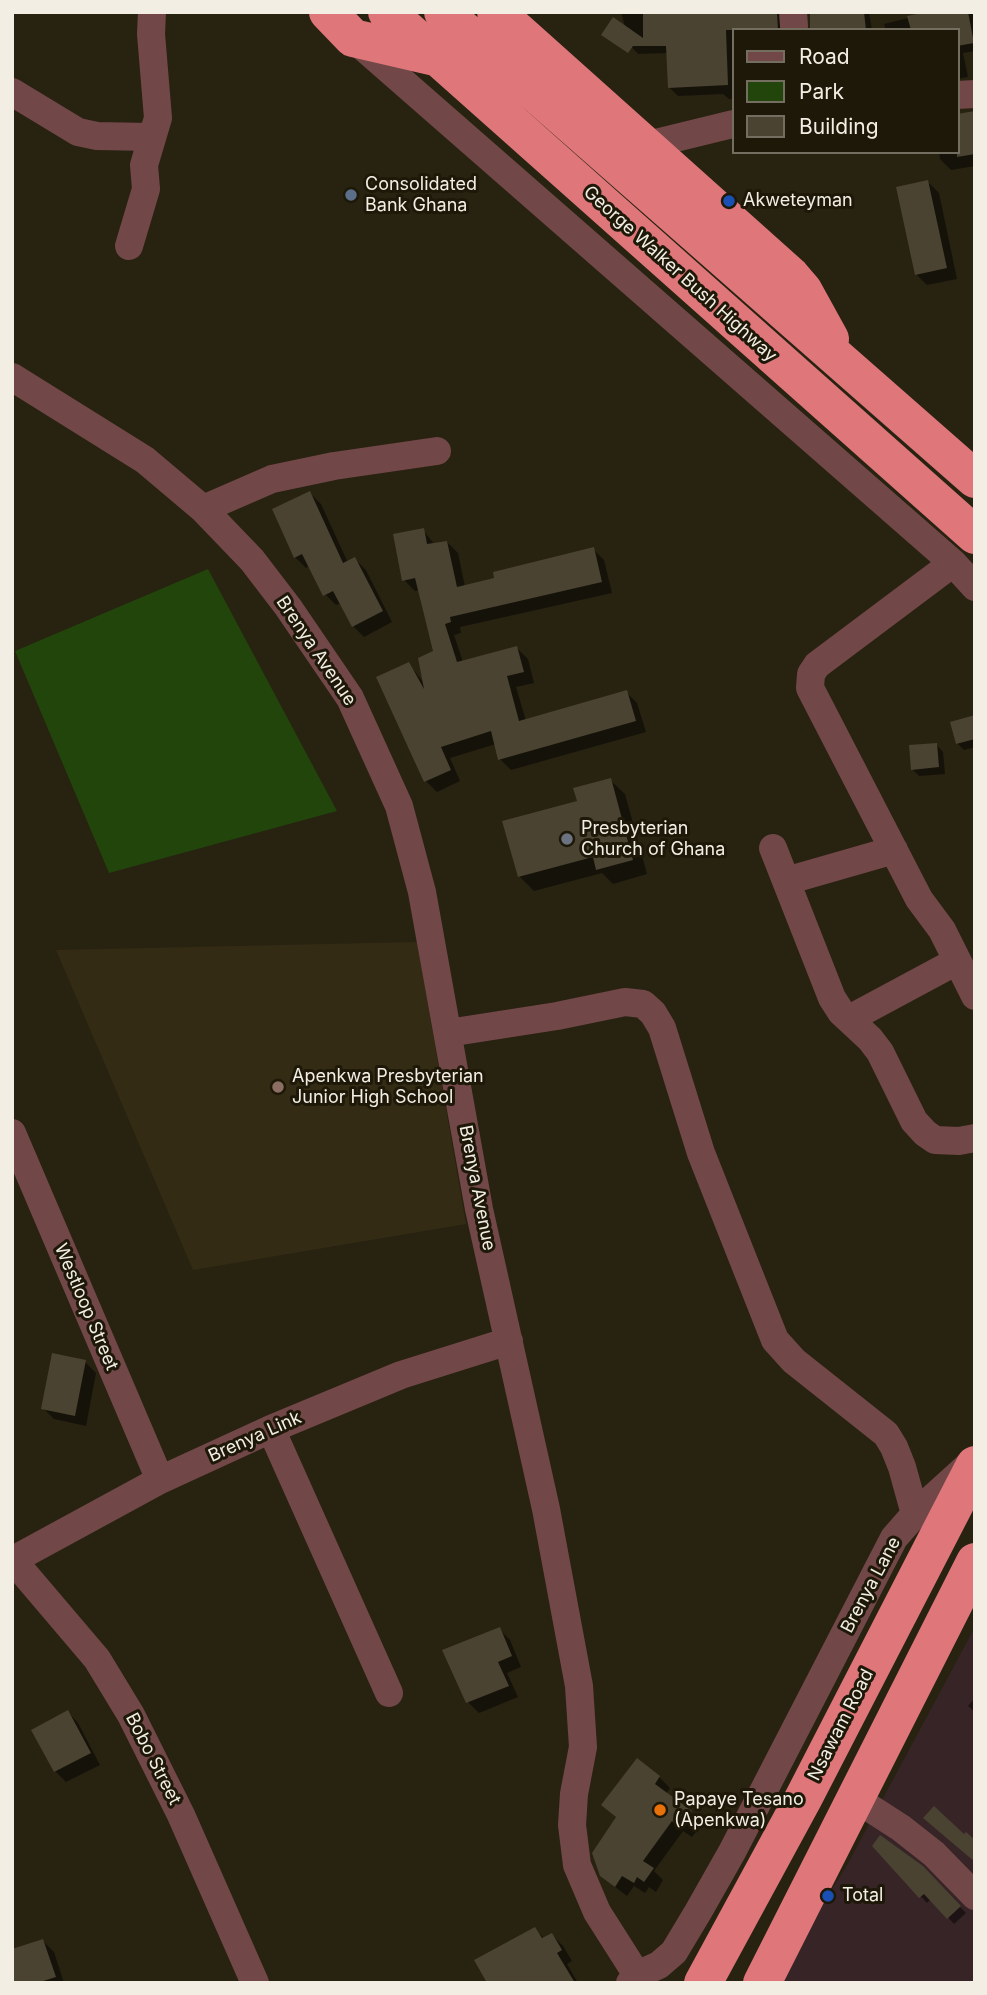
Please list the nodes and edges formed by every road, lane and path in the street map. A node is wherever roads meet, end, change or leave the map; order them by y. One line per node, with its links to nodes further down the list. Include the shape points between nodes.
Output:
1 (152, 12): 9 (street, via 158,118)
2 (387, 12): 6 (highway, George Walker Bush Highway)
3 (443, 12): 12 (highway)
4 (496, 12): 10 (highway)
5 (341, 25): 6 (highway); 17 (street)
6 (437, 58): 17 (highway, George Walker Bush Highway)
7 (12, 92): 9 (street, via 78,132)
8 (732, 124): 10 (street)
9 (150, 137): 11 (street, via 144,164 146,189)
10 (647, 145): 12 (highway, via 791,276)
11 (129, 246)
12 (843, 363): 15 (highway)
13 (12, 377): 16 (street, Brenya Avenue, via 145,460)
14 (437, 451): 16 (street, via 272,480)
15 (975, 480)
16 (203, 509): 25 (street, Brenya Avenue, via 252,560 288,607 350,698 366,732 399,806 422,892)
17 (964, 549): 18 (street); 20 (street, via 817,665 810,680 810,688)
18 (975, 587)
19 (773, 848): 21 (street)
20 (894, 850): 21 (street); 22 (street)
21 (786, 881): 24 (street, via 832,999)
22 (957, 961): 23 (street); 24 (street)
23 (975, 996)
24 (849, 1019): 27 (street, via 880,1052 914,1121 925,1133 935,1140)
25 (449, 1033): 28 (street, Brenya Avenue, via 479,1209); 32 (street, via 625,1002 643,1004 653,1013 662,1028 701,1153 775,1340 794,1361 886,1434 902,1467)
26 (12, 1133): 31 (street, Westloop Street)
27 (975, 1138)
28 (509, 1341): 29 (street, Brenya Link, via 401,1375); 38 (street, Brenya Avenue, via 579,1686 583,1747 572,1825 577,1865)
29 (271, 1429): 31 (street, Brenya Link); 35 (street)
30 (975, 1463): 32 (street, Brenya Lane); 40 (highway, Nsawam Road)
31 (160, 1480): 33 (street, Brenya Link)
32 (915, 1514): 38 (street, Brenya Lane, via 894,1538 732,1852 674,1952)
33 (13, 1559): 39 (street, Bobo Street, via 97,1659 131,1715)
34 (969, 1577): 36 (highway)
35 (389, 1693)
36 (856, 1799): 37 (street, via 934,1854); 41 (highway)
37 (975, 1896)
38 (633, 1979)
39 (255, 1983)
40 (703, 1983)
41 (762, 1983)

